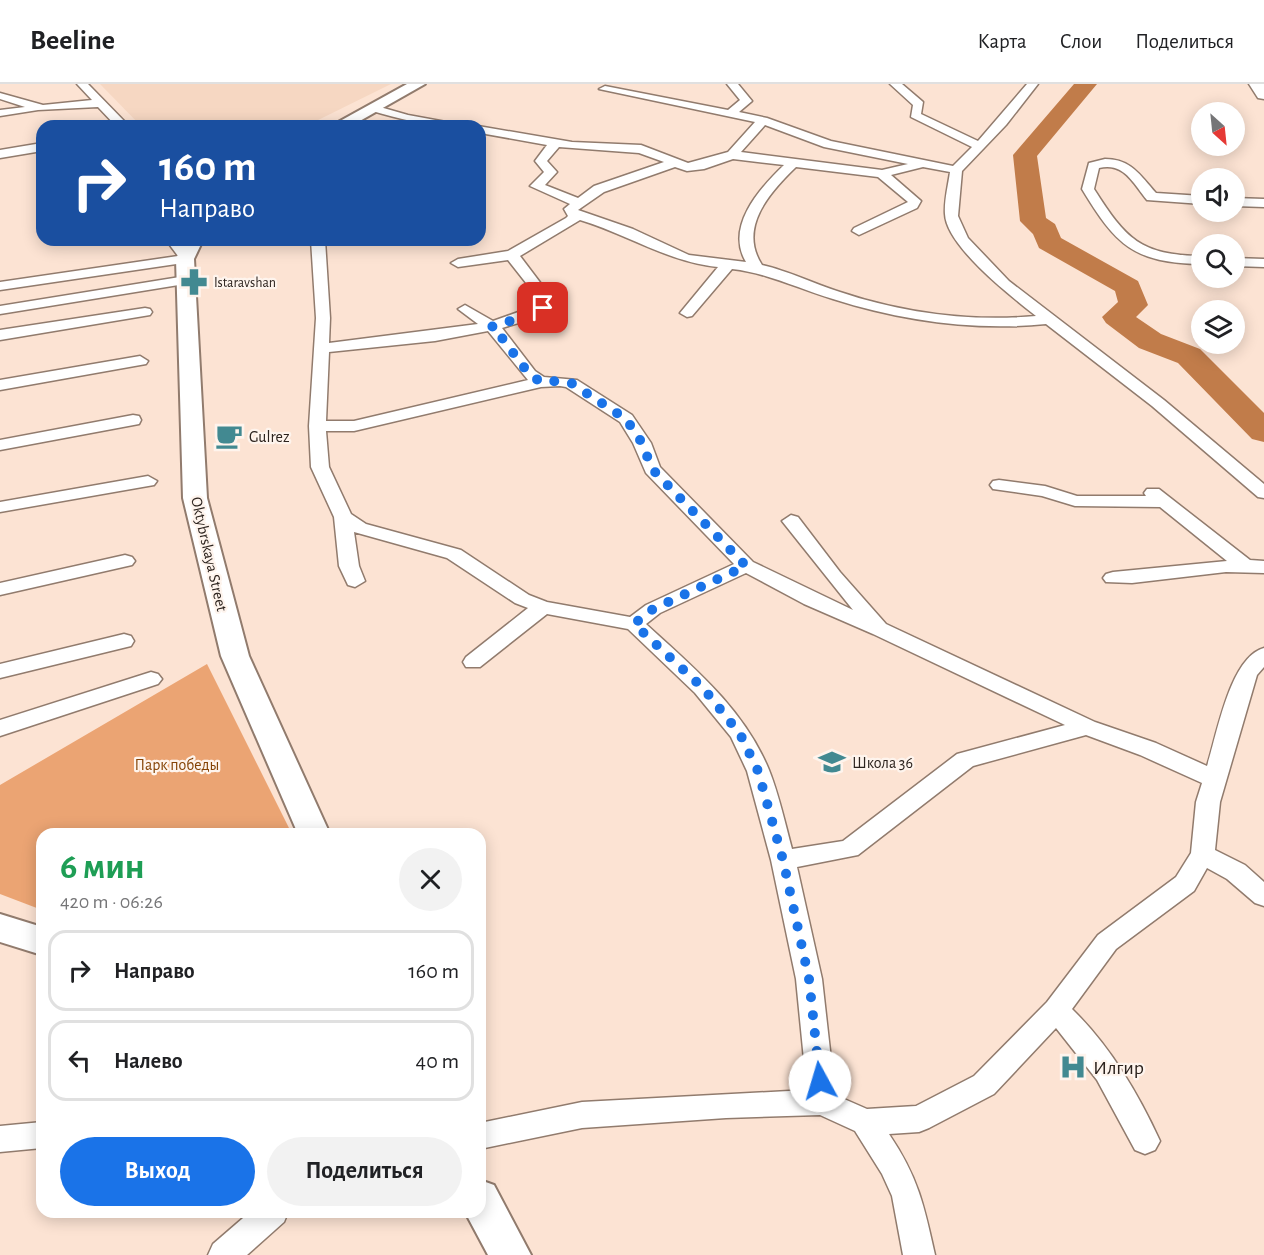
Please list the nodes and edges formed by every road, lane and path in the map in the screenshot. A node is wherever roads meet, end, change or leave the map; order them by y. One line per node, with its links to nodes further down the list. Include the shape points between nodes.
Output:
1 (82, 84): 10 (street)
2 (418, 84): 12 (main road)
3 (732, 84): 14 (street, via 746,100)
4 (895, 84): 21 (street, via 919,104 915,115)
5 (1033, 84): 21 (street)
6 (1258, 84): 8 (main road)
7 (605, 89): 14 (street)
8 (1264, 94)
9 (0, 96): 11 (street)
10 (101, 103): 11 (street); 15 (street)
11 (43, 108): 13 (street)
12 (374, 108): 16 (main road); 17 (street)
13 (0, 113)
14 (731, 113): 18 (street)
15 (117, 120)
16 (351, 120)
17 (418, 120)
18 (763, 120): 24 (street); 27 (street, via 828,144)
19 (486, 130): 20 (street)
20 (556, 144): 25 (street, via 641,149); 33 (street, via 541,161 550,172 536,186)
21 (979, 146): 28 (street)
22 (36, 148): 23 (street)
23 (0, 154)
24 (732, 155): 25 (street, via 704,165); 26 (street)
25 (673, 163): 33 (street, via 599,189)
26 (793, 163): 29 (street); 43 (street, via 767,187 749,223 745,240)
27 (922, 163): 28 (street); 29 (street)
28 (956, 170): 49 (street, via 951,216 962,240 1004,284)
29 (882, 174): 34 (street, via 915,201)
30 (1191, 199): 38 (street, via 1152,197 1124,165 1103,162 1093,166 1088,189 1110,223 1139,250)
31 (1245, 202): 32 (street)
32 (1264, 203)
33 (575, 208): 37 (street, via 572,221); 42 (street, via 667,252)
34 (859, 231)
35 (318, 246): 52 (street)
36 (185, 255): 44 (street); 45 (street); 83 (main road, Oktybrskaya Street, via 195,498 235,656)
37 (513, 255): 40 (street); 50 (street, via 541,292 543,308)
38 (1191, 260)
39 (1245, 262): 41 (street)
40 (458, 263)
41 (1264, 263)
42 (727, 266): 43 (street); 48 (street)
43 (757, 268): 49 (street, via 846,299 932,317 975,323)
44 (0, 286)
45 (0, 309)
46 (465, 309): 50 (street)
47 (145, 312): 51 (street)
48 (687, 313)
49 (1049, 319): 61 (street, via 1158,403)
50 (491, 327): 52 (street); 54 (street, via 529,374)
51 (0, 336)
52 (322, 348): 57 (street)
53 (141, 361): 55 (street)
54 (541, 382): 57 (street, via 354,426); 67 (street, via 571,383 626,419 642,443 652,469)
55 (0, 385)
56 (133, 420): 58 (street)
57 (316, 426): 63 (street, via 320,467)
58 (0, 445)
59 (148, 481): 62 (street)
60 (999, 485): 66 (street, via 1045,491 1075,501 1158,497)
61 (1264, 493)
62 (0, 507)
63 (343, 517): 70 (street); 72 (street, via 360,528 454,554 522,599)
64 (791, 521): 74 (street)
65 (124, 561): 71 (street)
66 (1244, 565): 68 (street); 69 (street)
67 (746, 566): 73 (street, via 653,609); 74 (street, via 811,600)
68 (1264, 567)
69 (1113, 578)
70 (355, 581)
71 (0, 589)
72 (543, 607): 73 (street); 77 (street)
73 (634, 624): 85 (street, via 703,688 740,734 758,771)
74 (880, 629): 80 (street)
75 (124, 641): 78 (street)
76 (1264, 655): 82 (street, via 1247,672)
77 (473, 662)
78 (0, 671)
79 (151, 680): 81 (street)
80 (1087, 727): 82 (street); 85 (street, via 965,760 849,849)
81 (0, 728)
82 (1215, 779): 84 (street, via 1208,802)
83 (311, 828)
84 (1203, 855): 86 (street, via 1236,872); 89 (street, via 1185,884 1107,942)
85 (783, 860): 90 (street, via 809,979)
86 (1264, 896)
87 (0, 928): 88 (main road)
88 (36, 939)
89 (1056, 1010): 91 (street, via 984,1085 919,1119); 95 (street, via 1098,1054)
90 (822, 1102): 91 (street); 93 (street, via 582,1115)
91 (865, 1122): 100 (street, via 907,1196)
92 (36, 1135): 94 (street)
93 (486, 1136)
94 (0, 1138)
95 (1145, 1141)
96 (486, 1210): 99 (main road)
97 (266, 1218): 98 (street)
98 (224, 1255)
99 (510, 1255)
100 (919, 1255)

